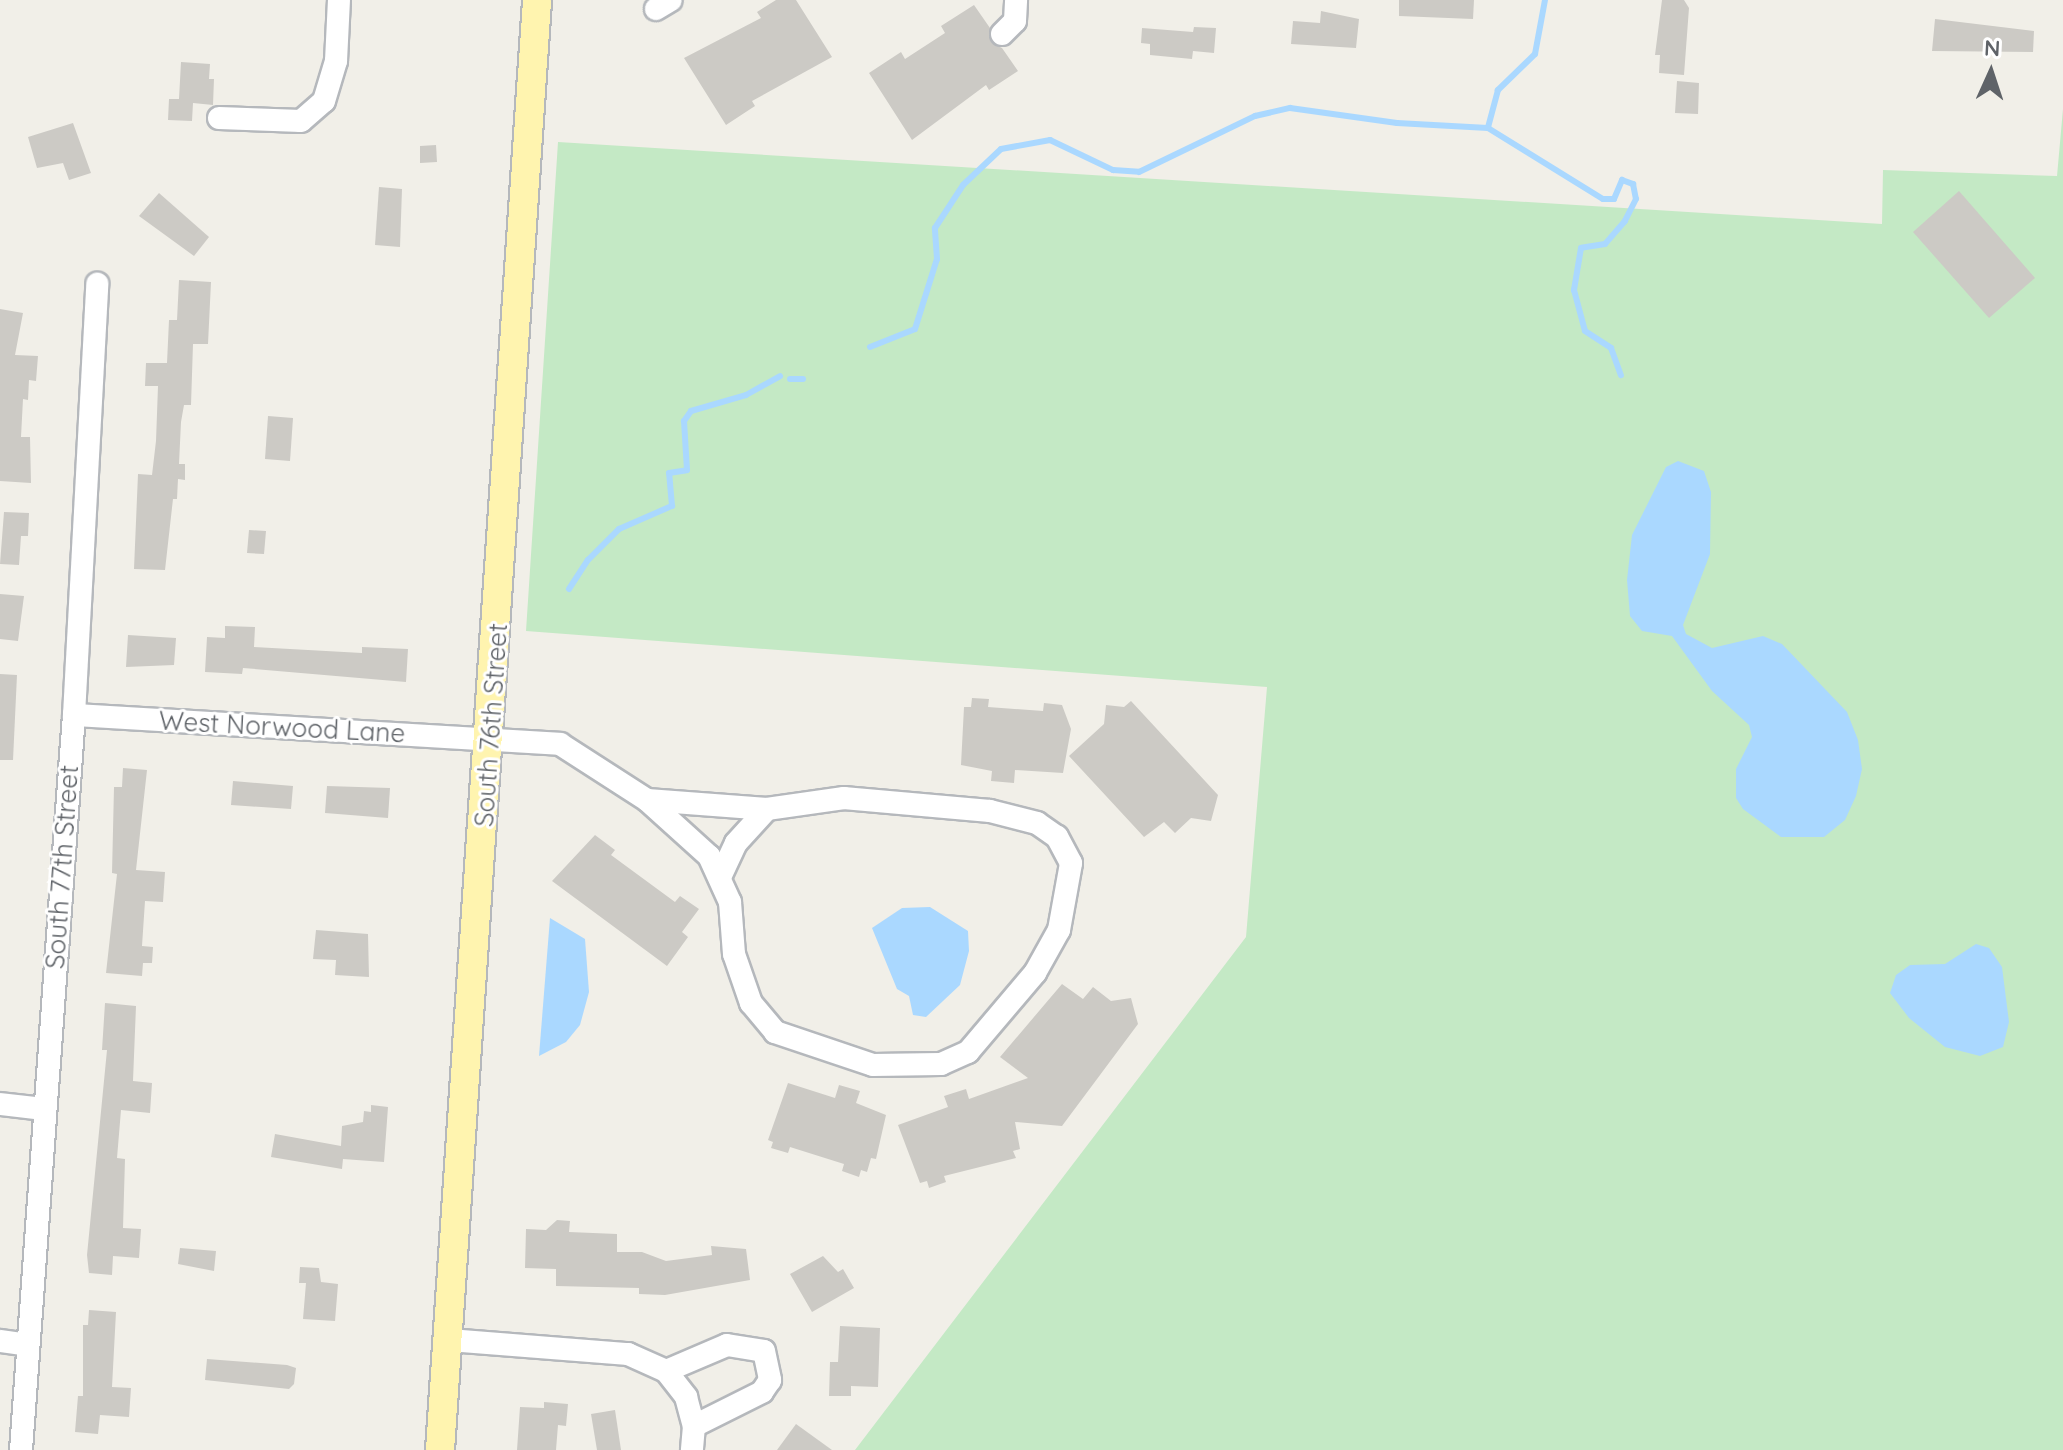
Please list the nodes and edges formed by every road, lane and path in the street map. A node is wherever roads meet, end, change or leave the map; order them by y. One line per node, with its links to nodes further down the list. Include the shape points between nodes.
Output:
1 (339, 0): 5 (street, via 336,61 324,101 301,121)
2 (537, 0): 8 (main road, South 76th Street)
3 (1016, 0): 4 (street, via 1015,21)
4 (1002, 34)
5 (219, 118)
6 (97, 284): 7 (street, South 77th Street)
7 (74, 715): 8 (street, West Norwood Lane); 13 (street, South 77th Street)
8 (490, 739): 9 (street, West Norwood Lane, via 560,744); 14 (main road, South 76th Street)
9 (647, 800): 10 (street); 11 (street, West Norwood Lane, via 709,856)
10 (767, 809): 11 (street, via 736,843); 11 (street, via 844,798 990,811 1037,823 1057,837 1071,863 1059,930 1035,973 968,1052 941,1064 873,1065 775,1032 751,1003 734,954 730,902)
11 (721, 875)
12 (0, 1104): 13 (street)
13 (44, 1109): 16 (street, South 77th Street)
14 (449, 1340): 17 (street, via 628,1354); 20 (main road, South 76th Street)
15 (0, 1341): 16 (street)
16 (28, 1345): 19 (street, South 77th Street)
17 (666, 1371): 18 (street, via 686,1397); 18 (street, via 727,1345 764,1351 770,1380 762,1392)
18 (694, 1426): 21 (street)
19 (21, 1450)
20 (440, 1450)
21 (692, 1450)

